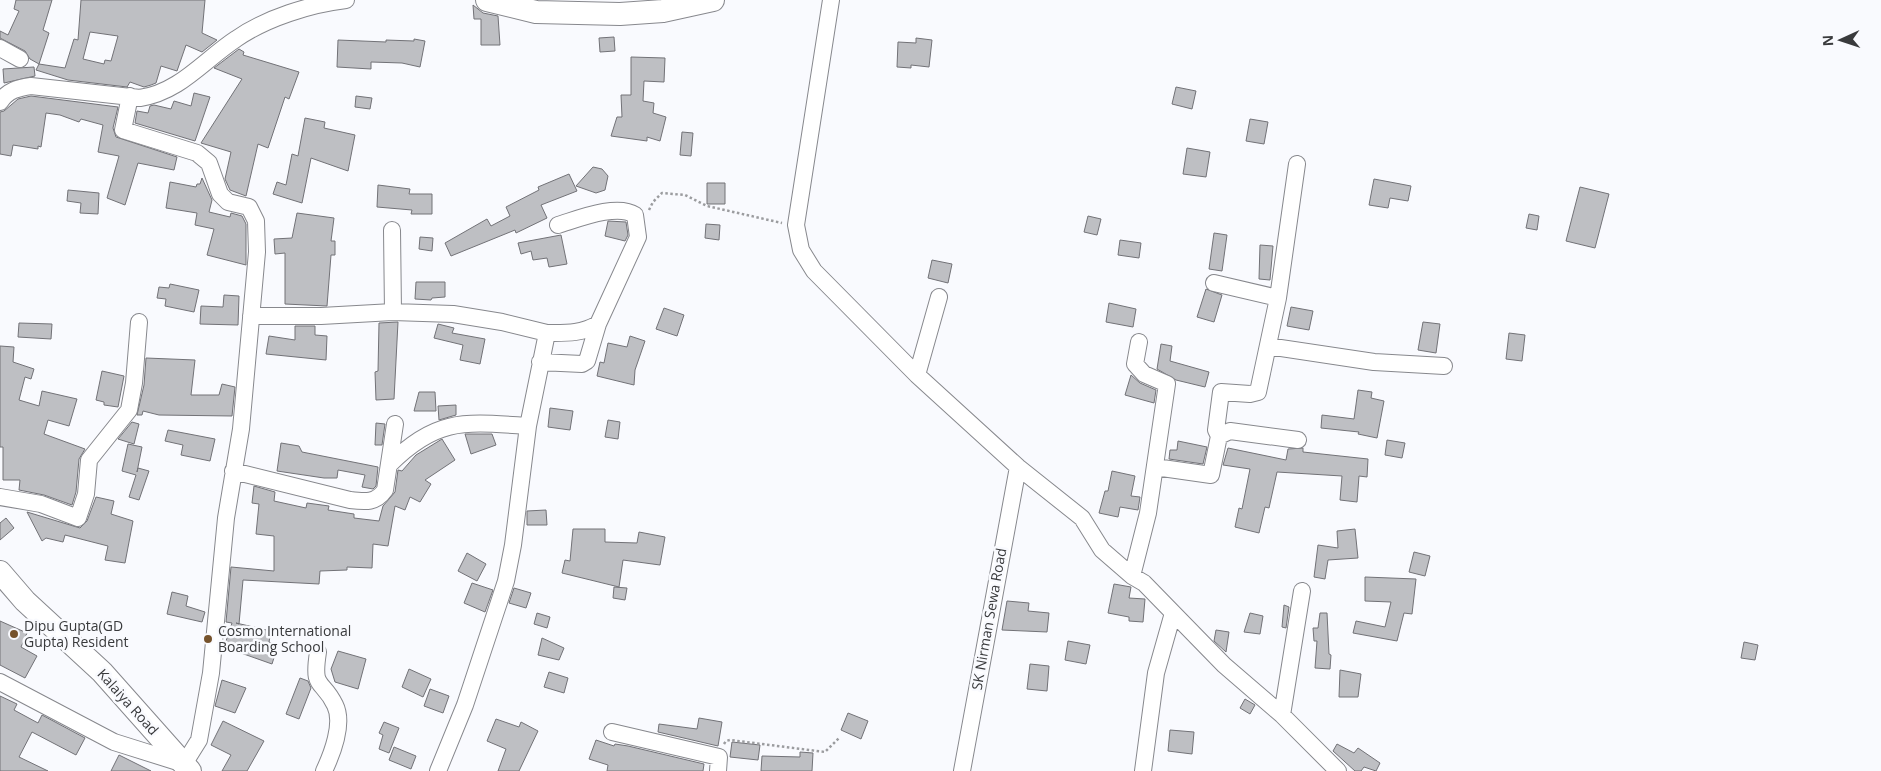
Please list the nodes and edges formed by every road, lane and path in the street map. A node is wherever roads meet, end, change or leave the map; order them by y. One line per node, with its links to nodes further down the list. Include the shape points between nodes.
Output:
1 (346, 0): 8 (street, via 286,14 236,38 171,89 155,96)
2 (487, 0): 5 (main road, via 536,12 620,14)
3 (713, 0): 5 (main road)
4 (830, 0): 13 (street)
5 (663, 5)
6 (0, 48): 7 (street)
7 (20, 60)
8 (130, 96): 9 (street, via 30,86 15,89 4,95); 19 (street, via 123,130 197,153 209,162 220,194 228,202 249,207 254,213 258,252)
9 (0, 102)
10 (1297, 164): 17 (street)
11 (649, 211): 13 (path, via 652,202 662,193 685,195 707,206 736,214)
12 (558, 225): 21 (street, via 593,214 629,211 635,215 638,236)
13 (796, 225): 27 (street, via 801,250 814,271)
14 (392, 230): 18 (street)
15 (1214, 283): 17 (street)
16 (938, 297): 27 (street)
17 (1278, 298): 24 (street)
18 (393, 312): 19 (street); 22 (street, via 453,314)
19 (251, 316): 35 (street, via 241,429)
20 (139, 322): 36 (street, via 129,410 89,460 86,494 78,518 40,504)
21 (598, 324): 22 (street, via 574,334); 25 (street, via 587,361 582,364)
22 (547, 334): 25 (street)
23 (1139, 342): 33 (street, via 1135,364 1144,374 1167,384)
24 (1268, 346): 26 (street, via 1374,362); 30 (street, via 1258,392 1221,392 1216,430)
25 (540, 362): 29 (street)
26 (1444, 366)
27 (917, 375): 34 (street)
28 (395, 424): 32 (street)
29 (528, 426): 32 (street, via 481,423 434,430 410,444); 49 (street, via 506,581 465,705)
30 (1219, 436): 31 (street, via 1230,431); 33 (street, via 1211,475)
31 (1298, 440)
32 (390, 464): 35 (street, via 385,490 379,498 369,502)
33 (1155, 467): 38 (street, via 1148,513)
34 (1018, 468): 38 (street, via 1082,518 1102,550); 50 (street, SK Nirman Sewa Road)
35 (232, 470): 47 (street, via 211,673 200,740)
36 (0, 497)
37 (0, 572): 47 (main road, Kalaiya Road, via 25,601 102,672)
38 (1132, 576): 40 (street, via 1144,583)
39 (1302, 591): 43 (street)
40 (1173, 612): 43 (street, via 1232,672); 51 (street, via 1156,673)
41 (318, 652): 48 (street, via 317,682 336,706 337,719 337,731)
42 (0, 682): 47 (street, via 114,742)
43 (1282, 715): 52 (street)
44 (612, 732): 46 (street)
45 (839, 738): 46 (path, via 824,752 726,741)
46 (718, 764)
47 (187, 767)
48 (324, 771)
49 (438, 771)
50 (962, 771)
51 (1143, 771)
52 (1338, 771)

